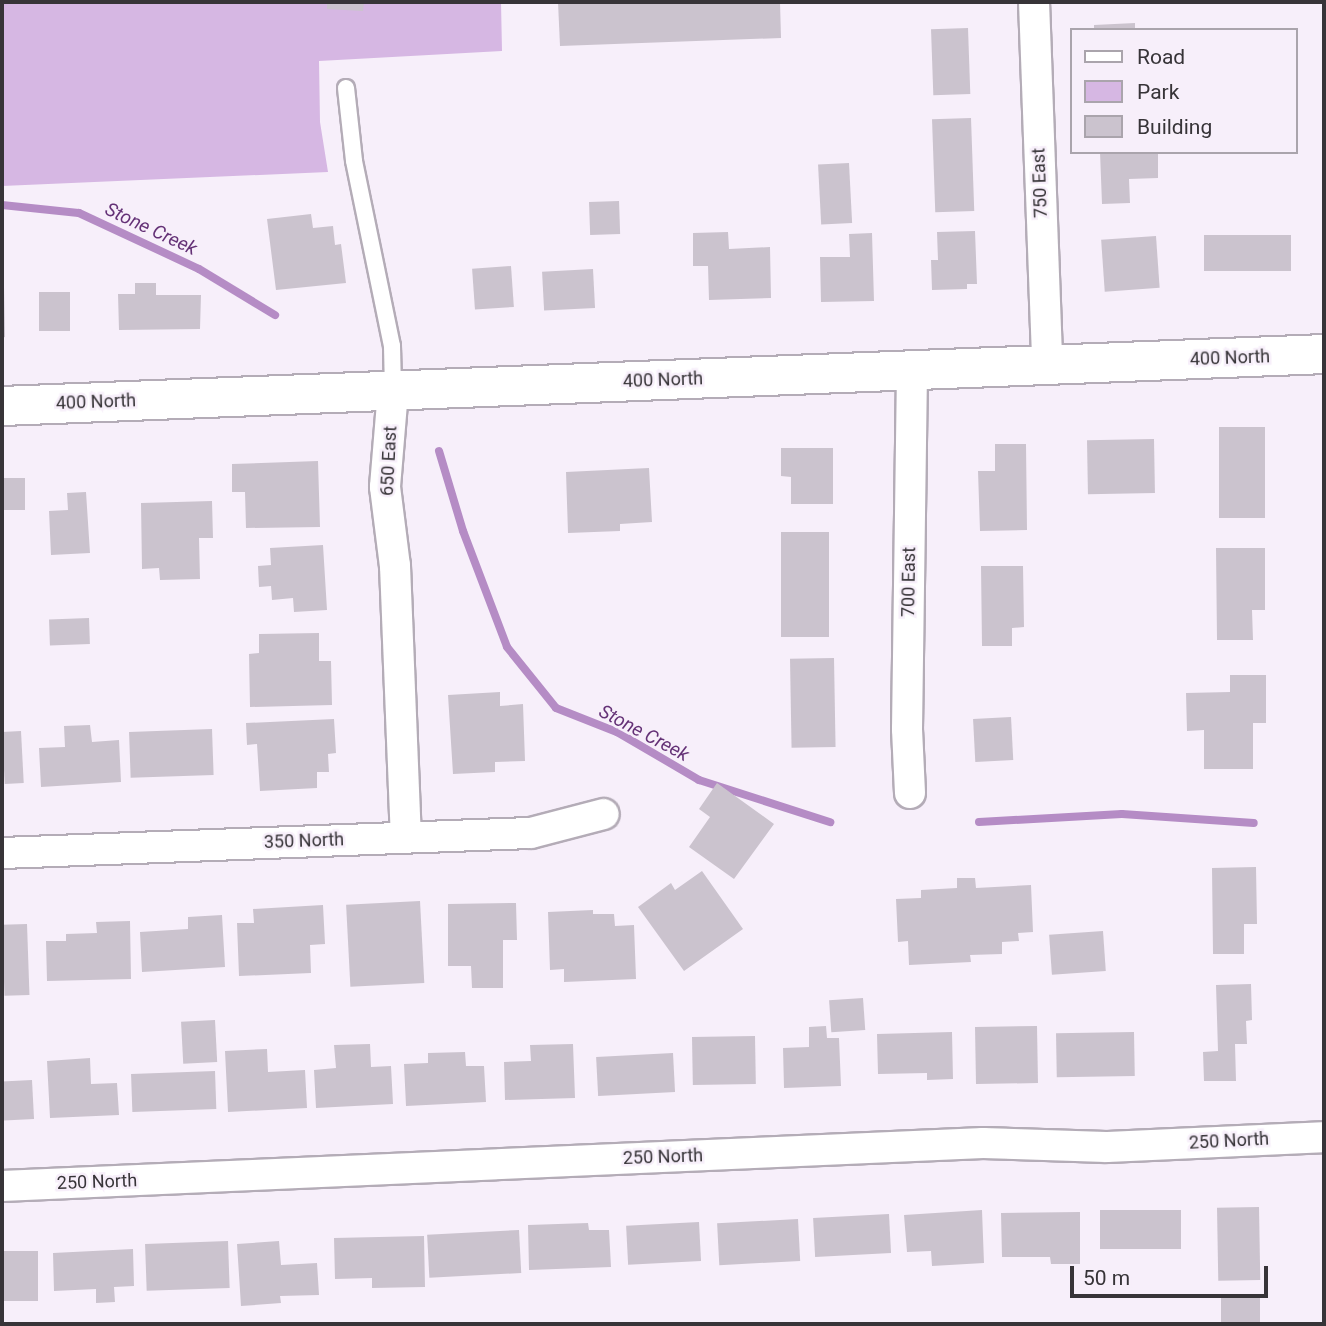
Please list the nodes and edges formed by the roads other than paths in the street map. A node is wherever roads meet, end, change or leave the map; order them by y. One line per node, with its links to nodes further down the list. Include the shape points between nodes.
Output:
1 (1034, 2): 4 (street, 750 East)
2 (346, 88): 6 (lane, 650 East, via 354,161 392,346)
3 (1324, 354): 4 (main road, 400 North)
4 (1047, 365): 5 (main road, 400 North)
5 (912, 370): 6 (main road, 400 North); 8 (street, 700 East, via 906,729)
6 (393, 391): 7 (main road, 400 North); 10 (street, 650 East, via 385,487 395,566)
7 (2, 406)
8 (911, 793)
9 (604, 814): 10 (street, 350 North, via 531,833)
10 (407, 837): 11 (street, 350 North)
11 (2, 853)
12 (1324, 1137): 13 (street, 250 North, via 1106,1147 983,1143)
13 (2, 1186)

